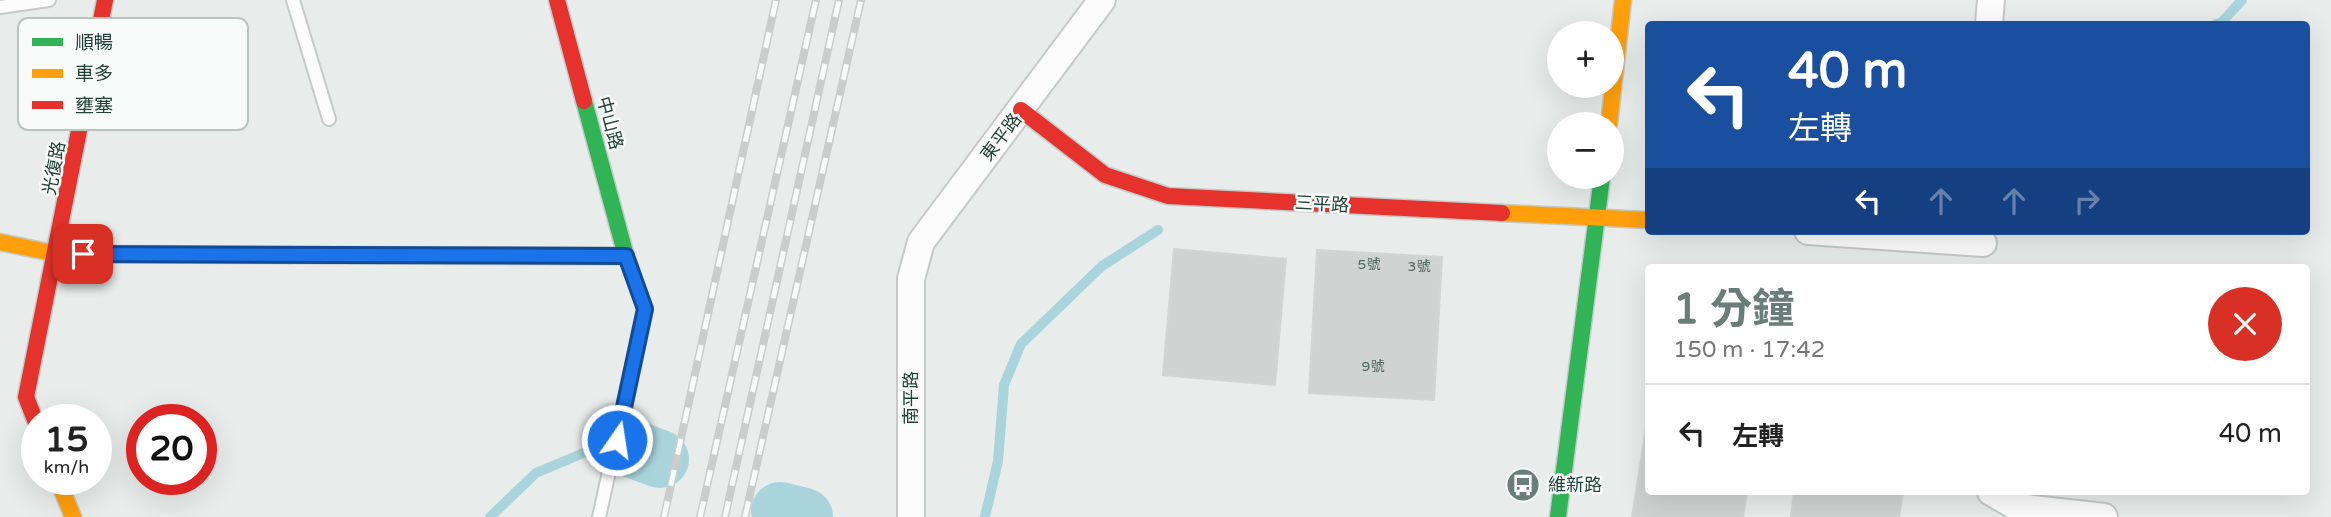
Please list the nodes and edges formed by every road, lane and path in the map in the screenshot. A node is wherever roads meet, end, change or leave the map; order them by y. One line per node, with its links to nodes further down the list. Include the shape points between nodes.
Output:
1 (49, 0): 8 (lane)
2 (105, 0): 9 (street, 光復路)
3 (293, 0): 13 (lane)
4 (557, 0): 22 (street, 中山路)
5 (1102, 0): 11 (street, 東平路)
6 (1623, 0): 12 (street)
7 (1991, 0): 10 (street)
8 (0, 7)
9 (102, 18)
10 (1989, 21)
11 (1021, 110): 16 (street, 三平路, via 1105,175 1168,196); 23 (street, 東平路, via 921,242)
12 (1610, 112)
13 (329, 119)
14 (80, 130): 21 (street, 光復路)
15 (1601, 189): 16 (street)
16 (1598, 216): 17 (street, 三平路); 30 (street)
17 (1645, 220)
18 (1852, 235): 20 (street)
19 (0, 242): 21 (street)
20 (1983, 247)
21 (57, 254): 22 (street); 24 (street, 光復路, via 26,397)
22 (626, 256): 28 (lane, via 645,309)
23 (911, 279): 29 (street, 南平路)
24 (29, 404)
25 (64, 495): 27 (street)
26 (1997, 495): 31 (street, via 2017,507)
27 (73, 517)
28 (599, 517)
29 (911, 517)
30 (1558, 517)
31 (2104, 517)

